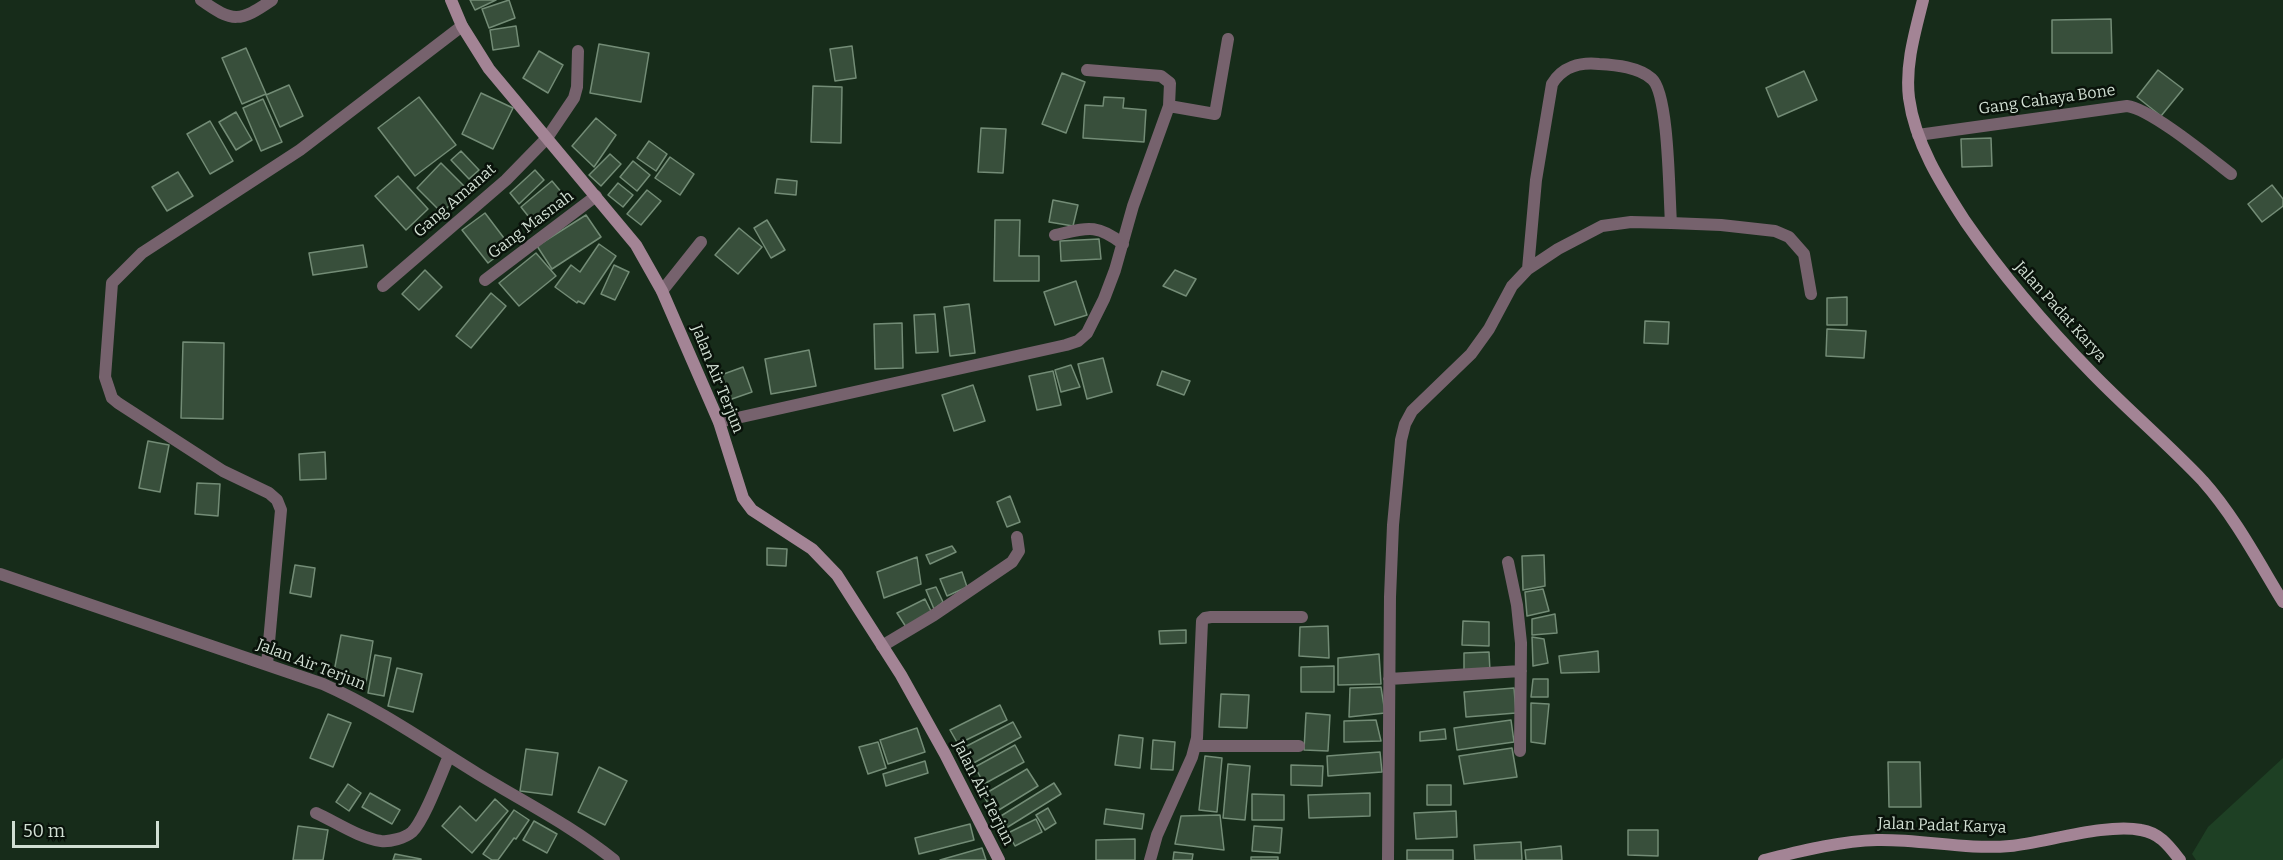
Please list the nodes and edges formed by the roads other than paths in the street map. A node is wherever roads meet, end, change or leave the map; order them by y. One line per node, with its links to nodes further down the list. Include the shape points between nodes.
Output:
1 (201, 0): 2 (street, via 233,18 250,15)
2 (272, 0)
3 (451, 0): 5 (main road, Jalan Air Terjun)
4 (1923, 0): 10 (main road, Jalan Padat Karya, via 1909,67 1909,98)
5 (462, 26): 11 (main road, Jalan Air Terjun, via 489,69); 30 (street, via 300,150 142,253 112,283 105,377 112,398 223,471 269,493 280,505)
6 (1228, 39): 9 (street, via 1215,114)
7 (578, 51): 11 (street, Gang Amanat, via 574,98)
8 (1087, 70): 9 (street, via 1161,76 1170,84)
9 (1169, 106): 17 (street)
10 (1918, 135): 12 (street, Gang Cahaya Bone, via 2127,106 2141,109); 27 (main road, Jalan Padat Karya, via 1949,197 1989,256 2093,374 2203,482 2248,544)
11 (547, 138): 13 (main road, Jalan Air Terjun); 20 (street, Gang Amanat, via 506,180)
12 (2231, 174)
13 (596, 196): 19 (street, Gang Masnah); 21 (main road, Jalan Air Terjun, via 636,245)
14 (1671, 223): 18 (street, via 1602,226); 18 (street, via 1663,110 1656,85 1649,76 1621,66 1575,65 1558,74 1552,84 1536,180); 22 (street, via 1767,228 1784,235 1806,258)
15 (1056, 235): 17 (street, via 1100,229)
16 (701, 242): 21 (street)
17 (1123, 244): 23 (street, via 1094,322 1078,341)
18 (1528, 269): 32 (street, via 1512,286 1472,354 1412,411 1405,424 1393,525)
19 (485, 280)
20 (382, 286)
21 (662, 291): 23 (main road, Jalan Air Terjun)
22 (1811, 294)
23 (719, 422): 29 (main road, Jalan Air Terjun, via 747,504 820,556 837,575)
24 (1017, 537): 29 (street, via 1019,551 1012,562)
25 (1508, 562): 31 (street, via 1517,605)
26 (0, 574): 30 (street, Jalan Air Terjun)
27 (2283, 602)
28 (1302, 617): 33 (street, via 1205,618)
29 (882, 646): 39 (main road, Jalan Air Terjun, via 945,754)
30 (267, 664): 36 (street, Jalan Air Terjun, via 358,700)
31 (1521, 671): 32 (street); 35 (street)
32 (1389, 679): 41 (street)
33 (1195, 746): 34 (street); 40 (street)
34 (1299, 746)
35 (1520, 751)
36 (449, 756): 37 (street, via 423,814 407,835 381,841); 38 (street, Jalan Air Terjun, via 543,810)
37 (316, 813)
38 (614, 860)
39 (999, 860)
40 (1150, 860)
41 (1388, 860)
42 (1764, 860): 43 (main road, Jalan Padat Karya, via 1868,841 2002,846 2131,829 2159,836)
43 (2180, 860)

